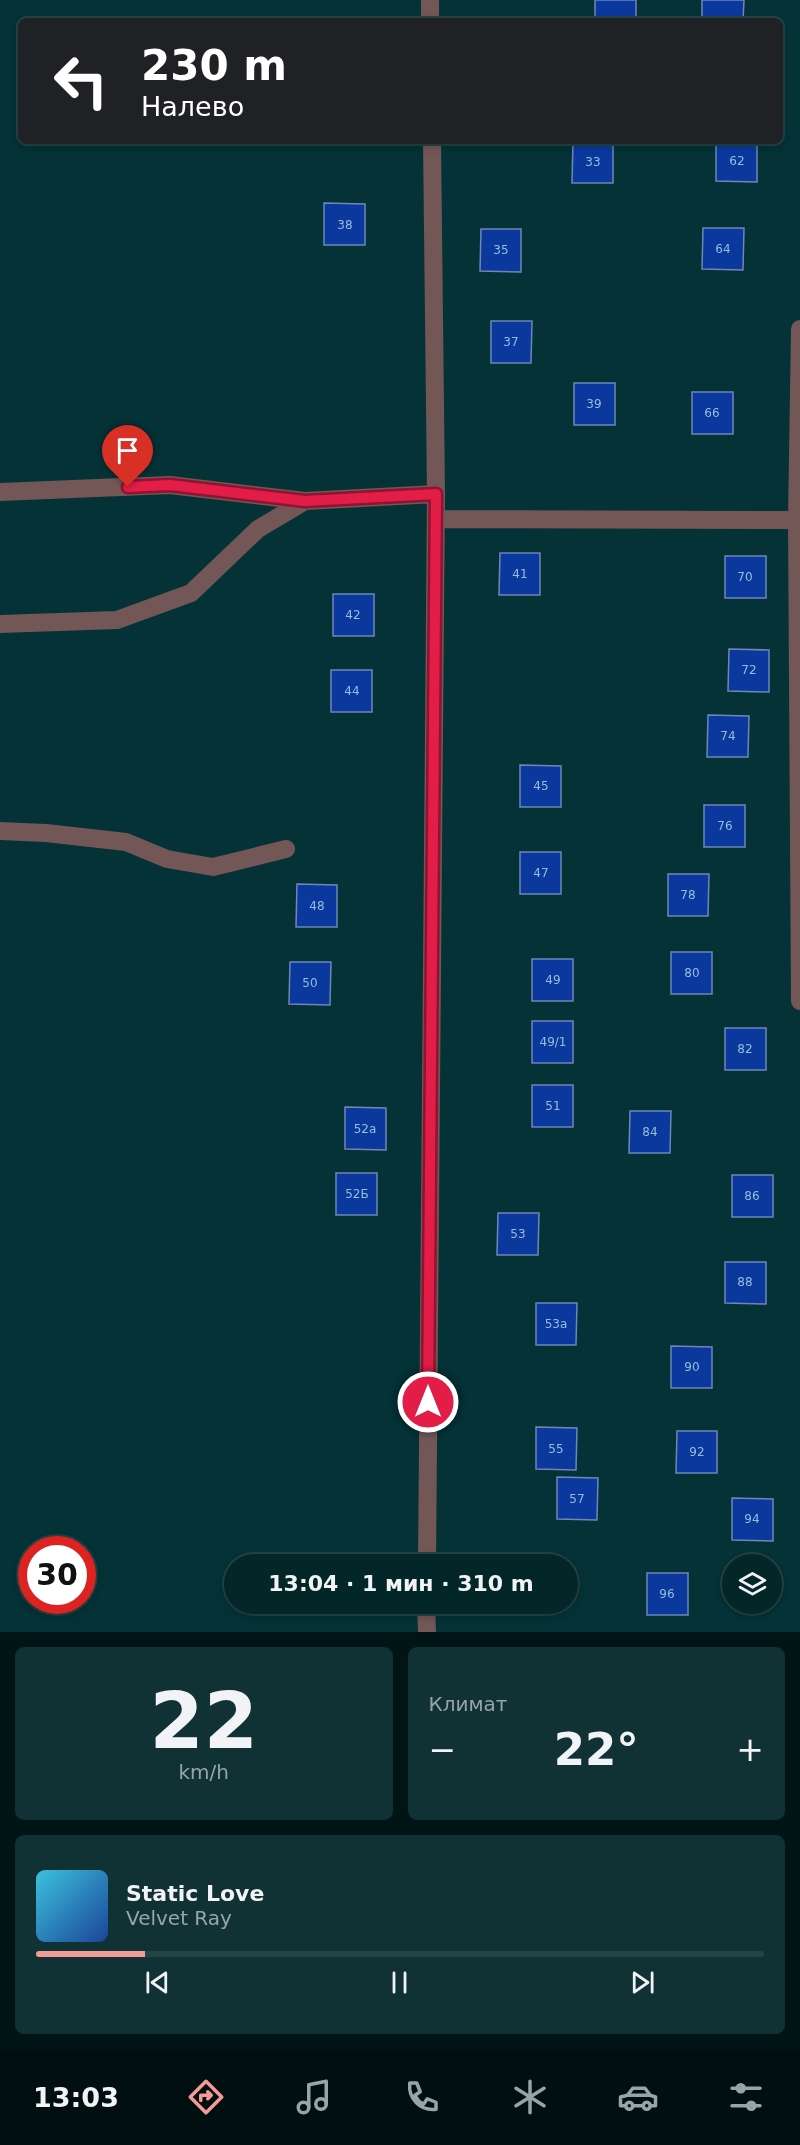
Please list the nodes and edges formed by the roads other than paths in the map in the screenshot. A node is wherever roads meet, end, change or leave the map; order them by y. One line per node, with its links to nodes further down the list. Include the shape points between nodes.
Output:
1 (430, 0): 2 (street)
2 (430, 18)
3 (432, 144): 6 (street)
4 (800, 329): 9 (street)
5 (0, 492): 7 (street, via 170,485)
6 (436, 494): 7 (street); 8 (street)
7 (305, 501): 10 (street, via 258,529 191,593 117,620)
8 (436, 519): 9 (street); 14 (street)
9 (799, 520): 13 (street)
10 (0, 624)
11 (0, 831): 12 (street, via 46,832 126,842 167,859 213,867)
12 (286, 849)
13 (800, 1000)
14 (427, 1554)
15 (426, 1614): 16 (street)
16 (427, 1632)

